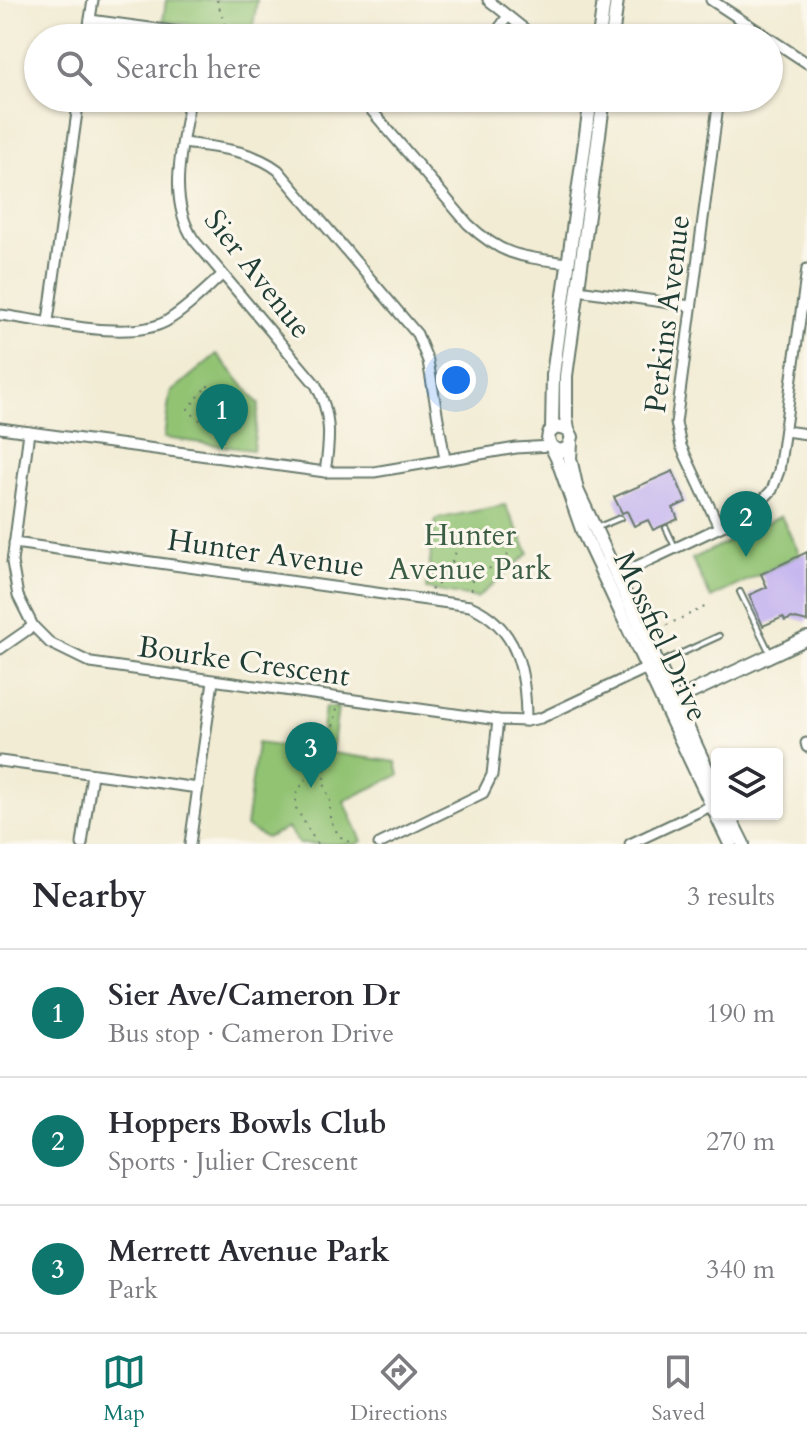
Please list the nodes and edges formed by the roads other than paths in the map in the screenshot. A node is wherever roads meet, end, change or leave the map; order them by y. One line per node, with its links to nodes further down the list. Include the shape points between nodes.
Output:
1 (93, 0): 7 (street)
2 (488, 0): 6 (street)
3 (604, 0): 12 (street)
4 (617, 0): 13 (street)
5 (711, 0): 14 (street)
6 (508, 16): 10 (street); 11 (street)
7 (90, 20): 8 (street); 9 (street)
8 (89, 24)
9 (117, 24)
10 (502, 24)
11 (518, 24)
12 (601, 24)
13 (614, 24)
14 (748, 24)
15 (783, 47): 16 (street)
16 (807, 63)
17 (77, 112): 30 (street)
18 (188, 112): 23 (street, Sier Avenue)
19 (373, 112): 24 (street, via 486,241 518,256)
20 (590, 112): 24 (street, Mossfiel Drive)
21 (602, 112): 24 (street, Mossfiel Drive)
22 (717, 112): 28 (street, Perkins Avenue)
23 (184, 143): 26 (street, Sier Avenue, via 178,182 183,217); 39 (street, via 241,152 278,170 417,334 428,361)
24 (575, 264): 27 (street, Mossfiel Drive)
25 (807, 269): 31 (street)
26 (222, 275): 30 (street, via 178,313 146,328 118,331); 40 (street, Sier Avenue, via 323,398 330,424)
27 (572, 289): 28 (street); 33 (street, Mossfiel Drive); 37 (street, Mossfiel Drive, via 553,375)
28 (691, 306): 42 (street, Perkins Avenue, via 676,430)
29 (0, 315): 30 (street)
30 (48, 321)
31 (803, 322): 34 (street)
32 (0, 428): 35 (street)
33 (568, 430): 37 (street, via 560,426); 38 (street)
34 (785, 431): 36 (street); 42 (street, via 772,490 750,513)
35 (29, 432): 40 (street); 45 (street, Bourke Crescent)
36 (807, 434)
37 (551, 439): 38 (street, via 560,451); 39 (street); 47 (street, Mossfiel Drive, via 583,532)
38 (571, 444): 43 (street, Mossfiel Drive, via 577,490)
39 (445, 459): 40 (street, via 374,472)
40 (325, 472)
41 (620, 518): 43 (lane)
42 (719, 527): 46 (street)
43 (594, 528): 47 (street, Mossfiel Drive)
44 (666, 528): 46 (lane)
45 (14, 543): 49 (street, Bourke Crescent, via 13,576); 58 (street, Hunter Avenue, via 470,606 489,616 512,645 526,685)
46 (675, 547): 47 (street)
47 (611, 578): 54 (street, Mossfiel Drive); 54 (street, Mossfiel Drive, via 644,636)
48 (740, 592): 53 (lane)
49 (33, 626): 52 (street); 55 (street, Bourke Crescent, via 50,643 91,663)
50 (719, 636): 54 (lane)
51 (807, 638): 53 (street)
52 (0, 649)
53 (771, 655): 56 (street)
54 (652, 666): 56 (street, Mossfiel Drive); 58 (street, Bourke Crescent)
55 (213, 681): 57 (street, Bourke Crescent); 62 (street)
56 (670, 703): 61 (street, Mossfiel Drive); 63 (street, Mossfiel Drive)
57 (498, 720): 58 (street, Bourke Crescent); 69 (street, via 492,775 483,793)
58 (526, 721)
59 (0, 761): 60 (street)
60 (92, 774): 62 (street); 67 (street)
61 (711, 780)
62 (198, 788): 68 (street)
63 (711, 797)
64 (711, 805): 70 (street)
65 (720, 820): 71 (street, Mossfiel Drive)
66 (731, 820): 72 (street)
67 (82, 844)
68 (190, 844)
69 (379, 844)
70 (630, 844)
71 (730, 844)
72 (743, 844)

